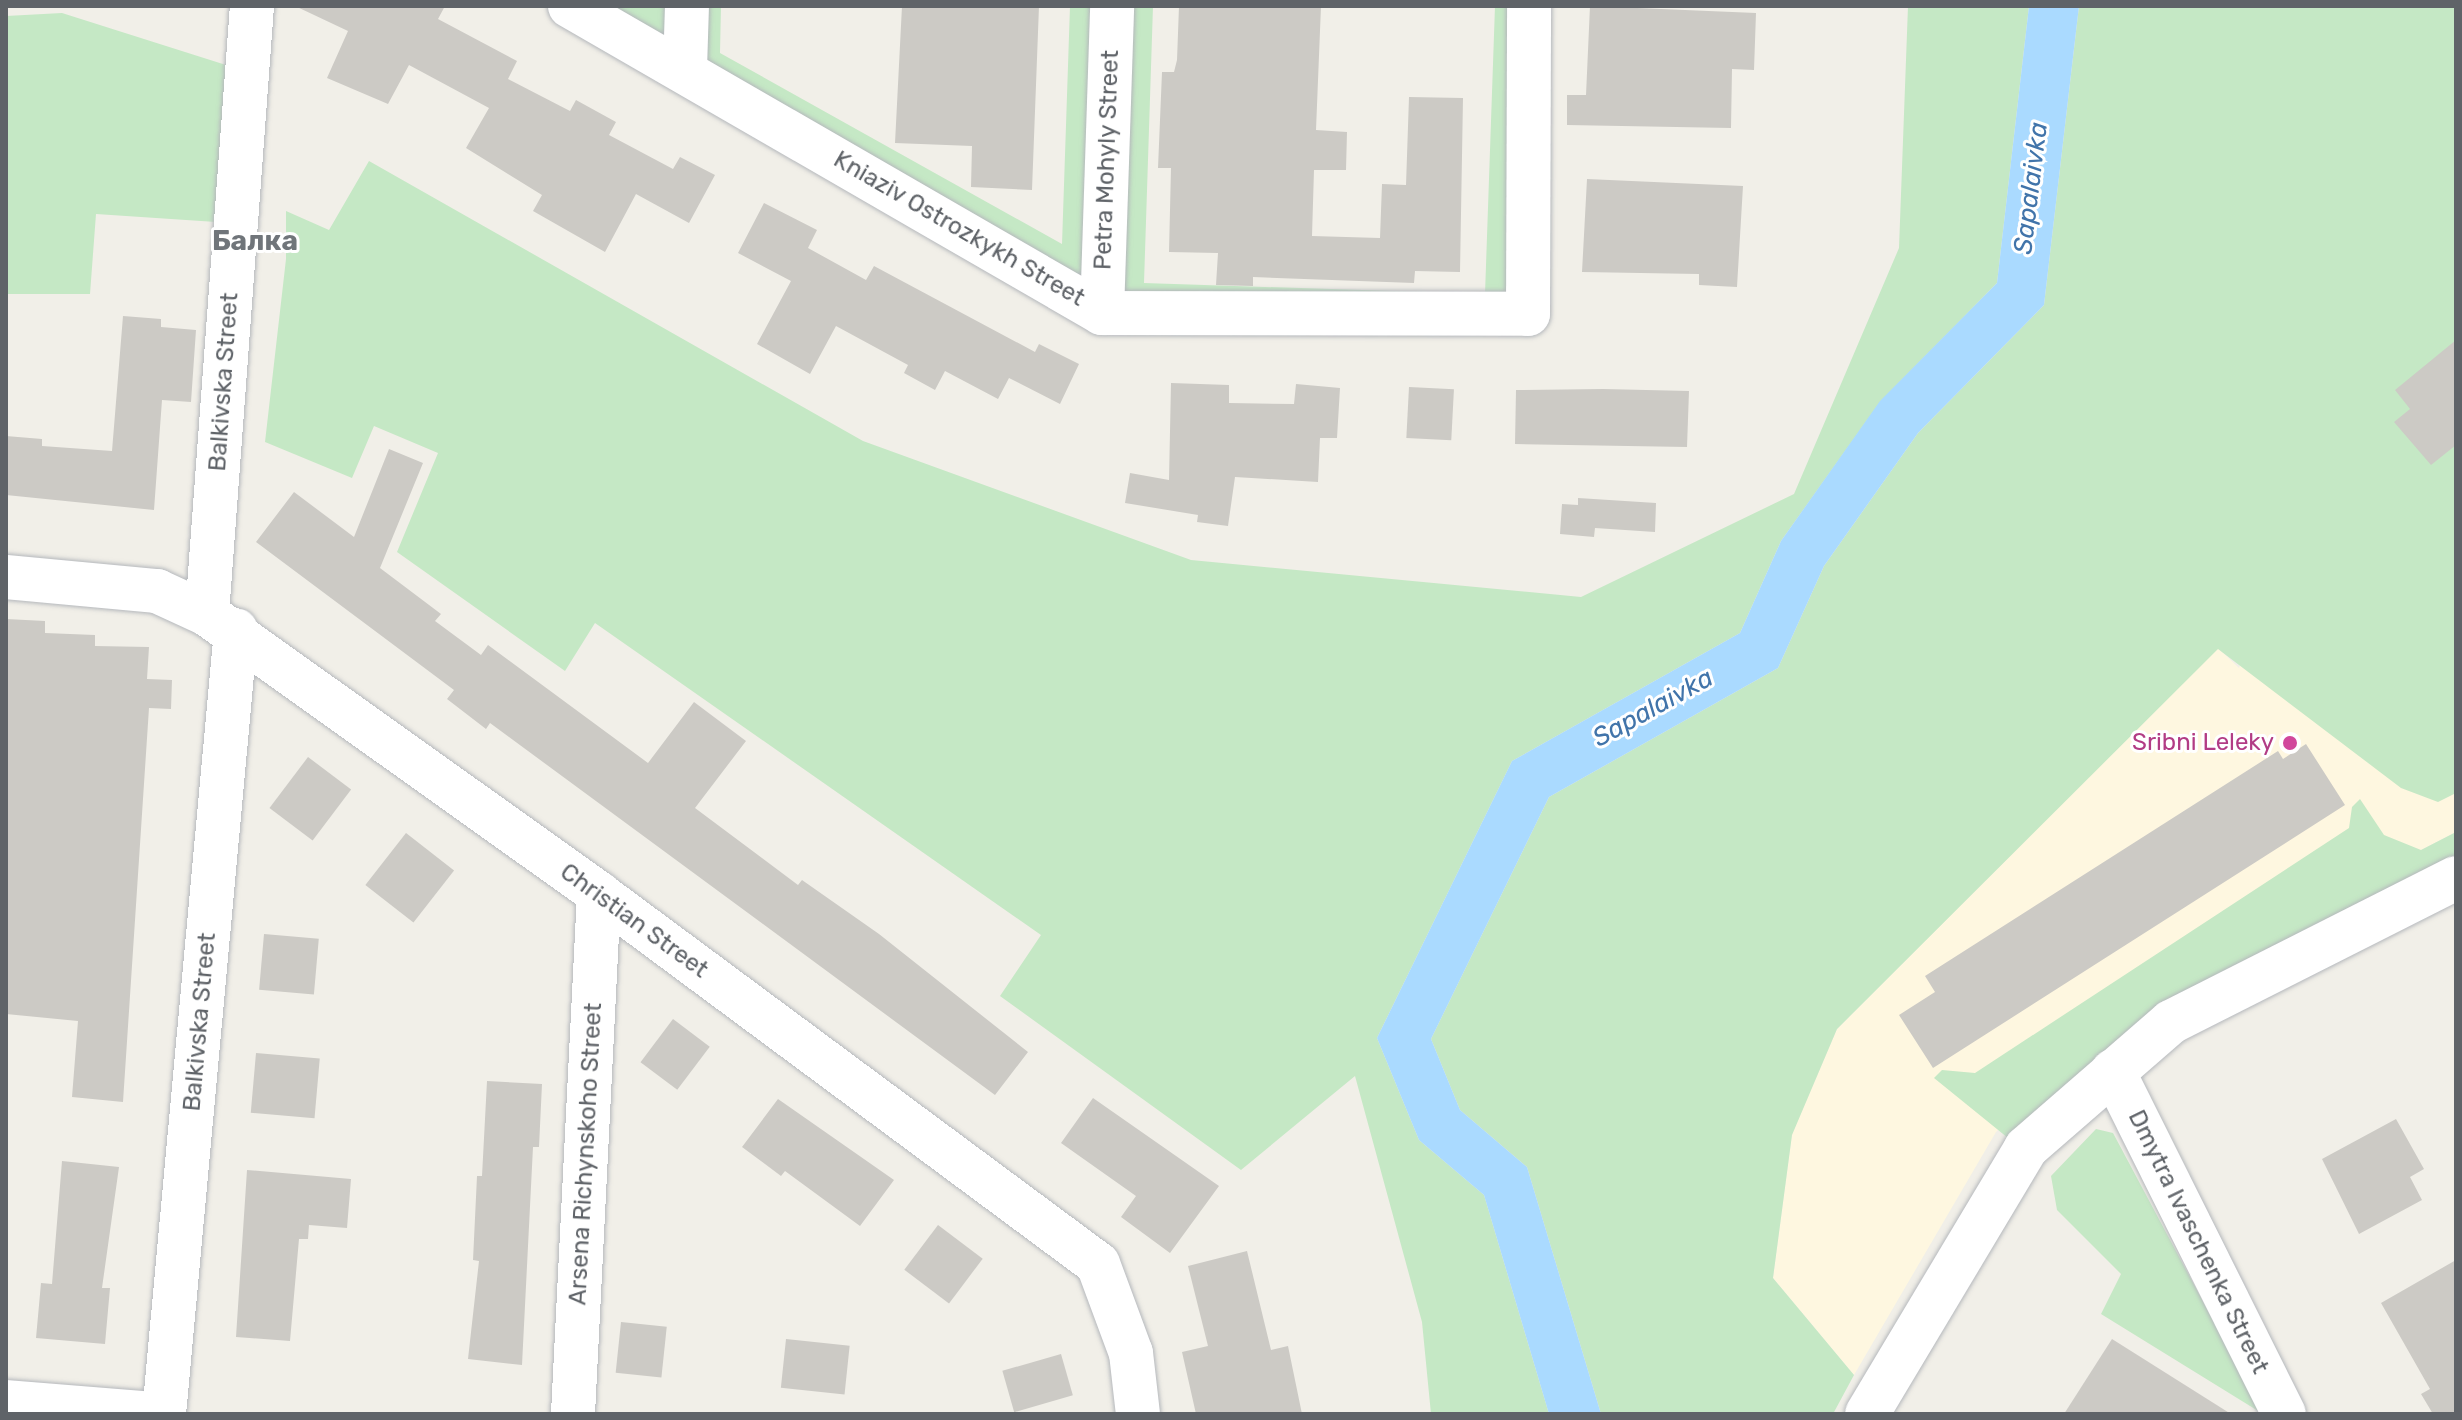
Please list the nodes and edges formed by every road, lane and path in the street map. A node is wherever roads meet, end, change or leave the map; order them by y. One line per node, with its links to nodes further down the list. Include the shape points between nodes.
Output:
1 (252, 6): 9 (street, Balkivska Street)
2 (570, 6): 6 (street, Kniaziv Ostrozkykh Street)
3 (687, 6): 6 (street)
4 (1112, 6): 7 (street, Petra Mohyly Street)
5 (1529, 6): 7 (street, Kniaziv Ostrozkykh Street, via 1528,314)
6 (685, 69): 7 (street, Kniaziv Ostrozkykh Street)
7 (1102, 313)
8 (6, 577): 9 (street, Christian Street, via 157,591)
9 (222, 622): 11 (street, Christian Street); 15 (street, Balkivska Street)
10 (2456, 878): 12 (street, via 2171,1022)
11 (599, 894): 16 (street, Arsena Richynskoho Street); 17 (street, Christian Street, via 1098,1264 1131,1353)
12 (2113, 1071): 18 (street, via 2026,1148); 19 (street, Dmytra Ivaschenka Street)
13 (6, 1402): 14 (street)
14 (154, 1414)
15 (164, 1414)
16 (573, 1414)
17 (1138, 1414)
18 (1867, 1414)
19 (2284, 1414)

